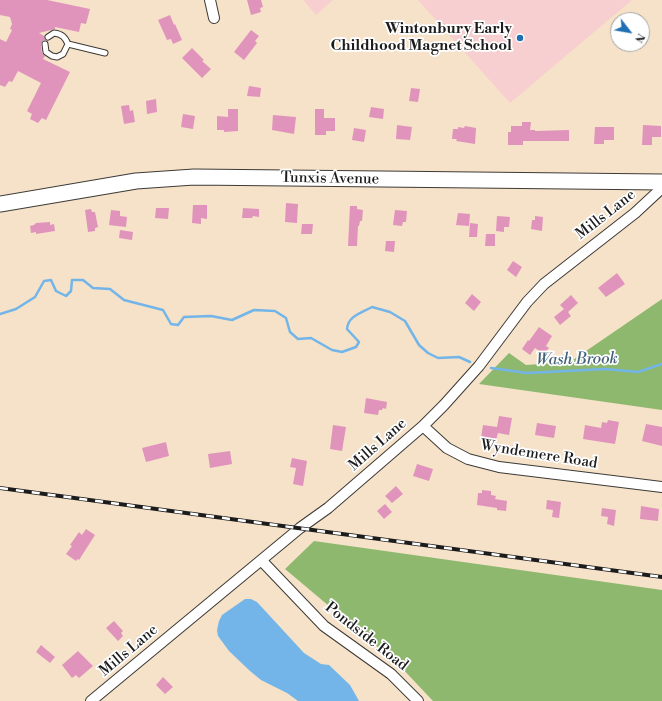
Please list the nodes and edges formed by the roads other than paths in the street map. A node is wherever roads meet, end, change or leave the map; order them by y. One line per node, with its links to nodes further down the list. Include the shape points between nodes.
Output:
1 (210, 0): 2 (street)
2 (214, 18)
3 (48, 37): 5 (lane, via 54,33 60,34)
4 (45, 44): 5 (lane, via 46,52 57,57 63,54)
5 (68, 44): 6 (lane)
6 (105, 53)
7 (662, 182): 9 (main road, Tunxis Avenue, via 194,178 136,181)
8 (662, 188): 10 (street, Mills Lane, via 635,213 544,284 527,302 464,384)
9 (0, 204)
10 (423, 426): 11 (street, Wyndemere Road, via 447,448 468,460 499,467); 12 (street, Mills Lane)
11 (662, 487)
12 (262, 561): 13 (street, Mills Lane); 14 (street, Pondside Road, via 324,626 391,674)
13 (91, 701)
14 (418, 701)

